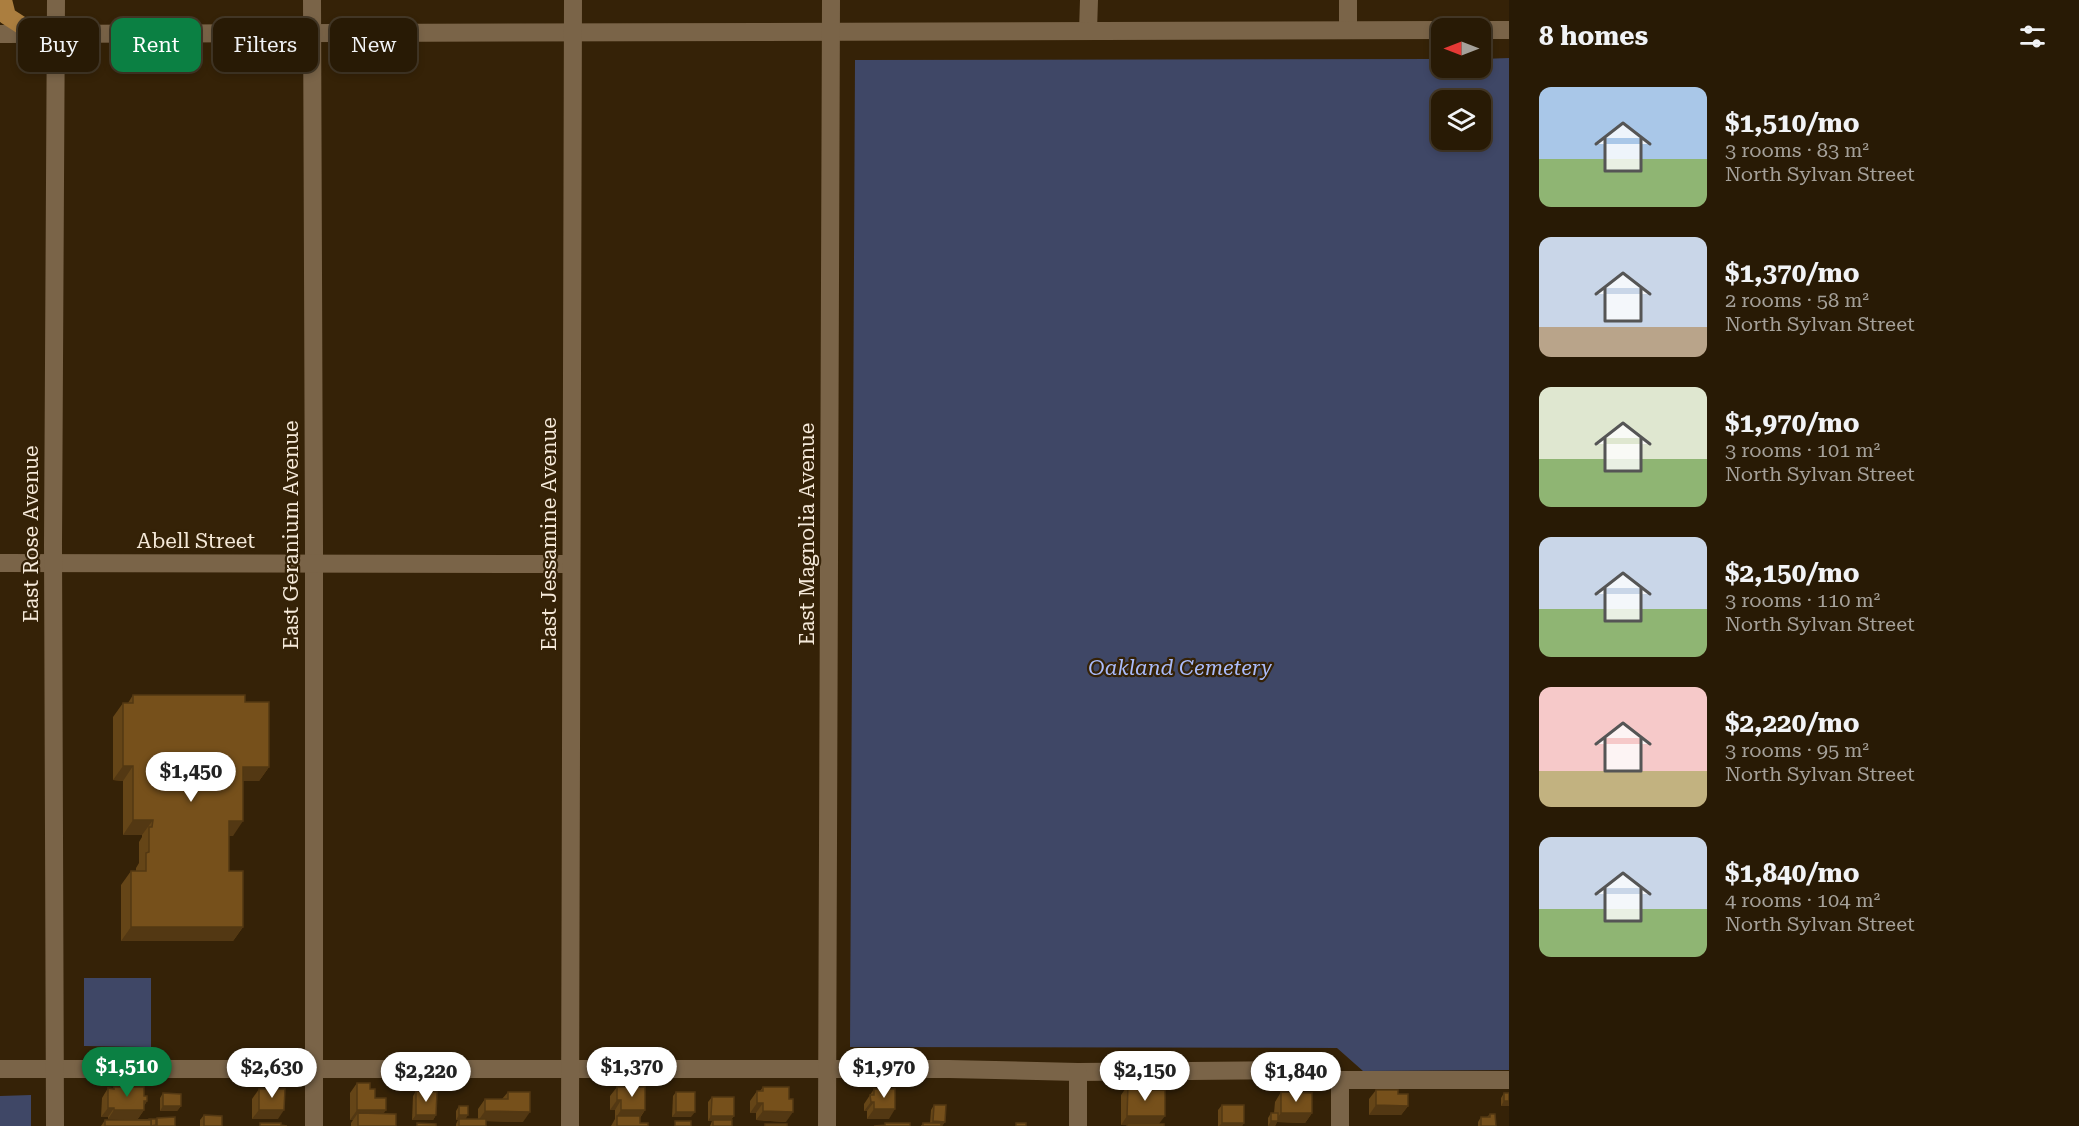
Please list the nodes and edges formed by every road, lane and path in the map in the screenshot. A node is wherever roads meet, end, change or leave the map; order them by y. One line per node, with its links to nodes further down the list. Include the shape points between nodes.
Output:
1 (3, 0): 10 (main road, via 7,15)
2 (56, 0): 8 (street, East Rose Avenue)
3 (312, 0): 9 (street, East Geranium Avenue)
4 (573, 0): 16 (street, East Jessamine Avenue)
5 (831, 0): 17 (street, East Magnolia Avenue)
6 (1089, 0): 15 (street)
7 (1348, 0): 11 (street)
8 (56, 18)
9 (311, 18)
10 (18, 22)
11 (1348, 30): 12 (street); 15 (street)
12 (1431, 30)
13 (1491, 30): 14 (street)
14 (1509, 30)
15 (1088, 31): 17 (street)
16 (573, 32): 17 (street); 19 (street); 28 (street, East Jessamine Avenue)
17 (831, 32): 33 (street, East Magnolia Avenue)
18 (213, 33): 22 (street)
19 (318, 33)
20 (0, 34): 21 (street)
21 (18, 34)
22 (99, 34)
23 (56, 72): 26 (street, East Rose Avenue)
24 (311, 72): 27 (street, East Geranium Avenue)
25 (0, 563): 26 (street, Abell Street)
26 (53, 563): 27 (street, Abell Street); 30 (street, East Rose Avenue)
27 (314, 563): 28 (street, Abell Street); 31 (street, East Geranium Avenue)
28 (571, 564): 32 (street, East Jessamine Avenue)
29 (0, 1069): 30 (street)
30 (55, 1069): 31 (street); 37 (street, East Rose Avenue)
31 (314, 1069): 32 (street); 38 (street, East Geranium Avenue)
32 (570, 1069): 33 (street); 39 (street, East Jessamine Avenue)
33 (828, 1069): 34 (street); 40 (street, East Magnolia Avenue)
34 (1078, 1072): 35 (street, via 1315,1070); 41 (street)
35 (1340, 1080): 36 (street); 42 (street)
36 (1509, 1080)
37 (55, 1126)
38 (314, 1126)
39 (570, 1126)
40 (827, 1126)
41 (1078, 1126)
42 (1340, 1126)

